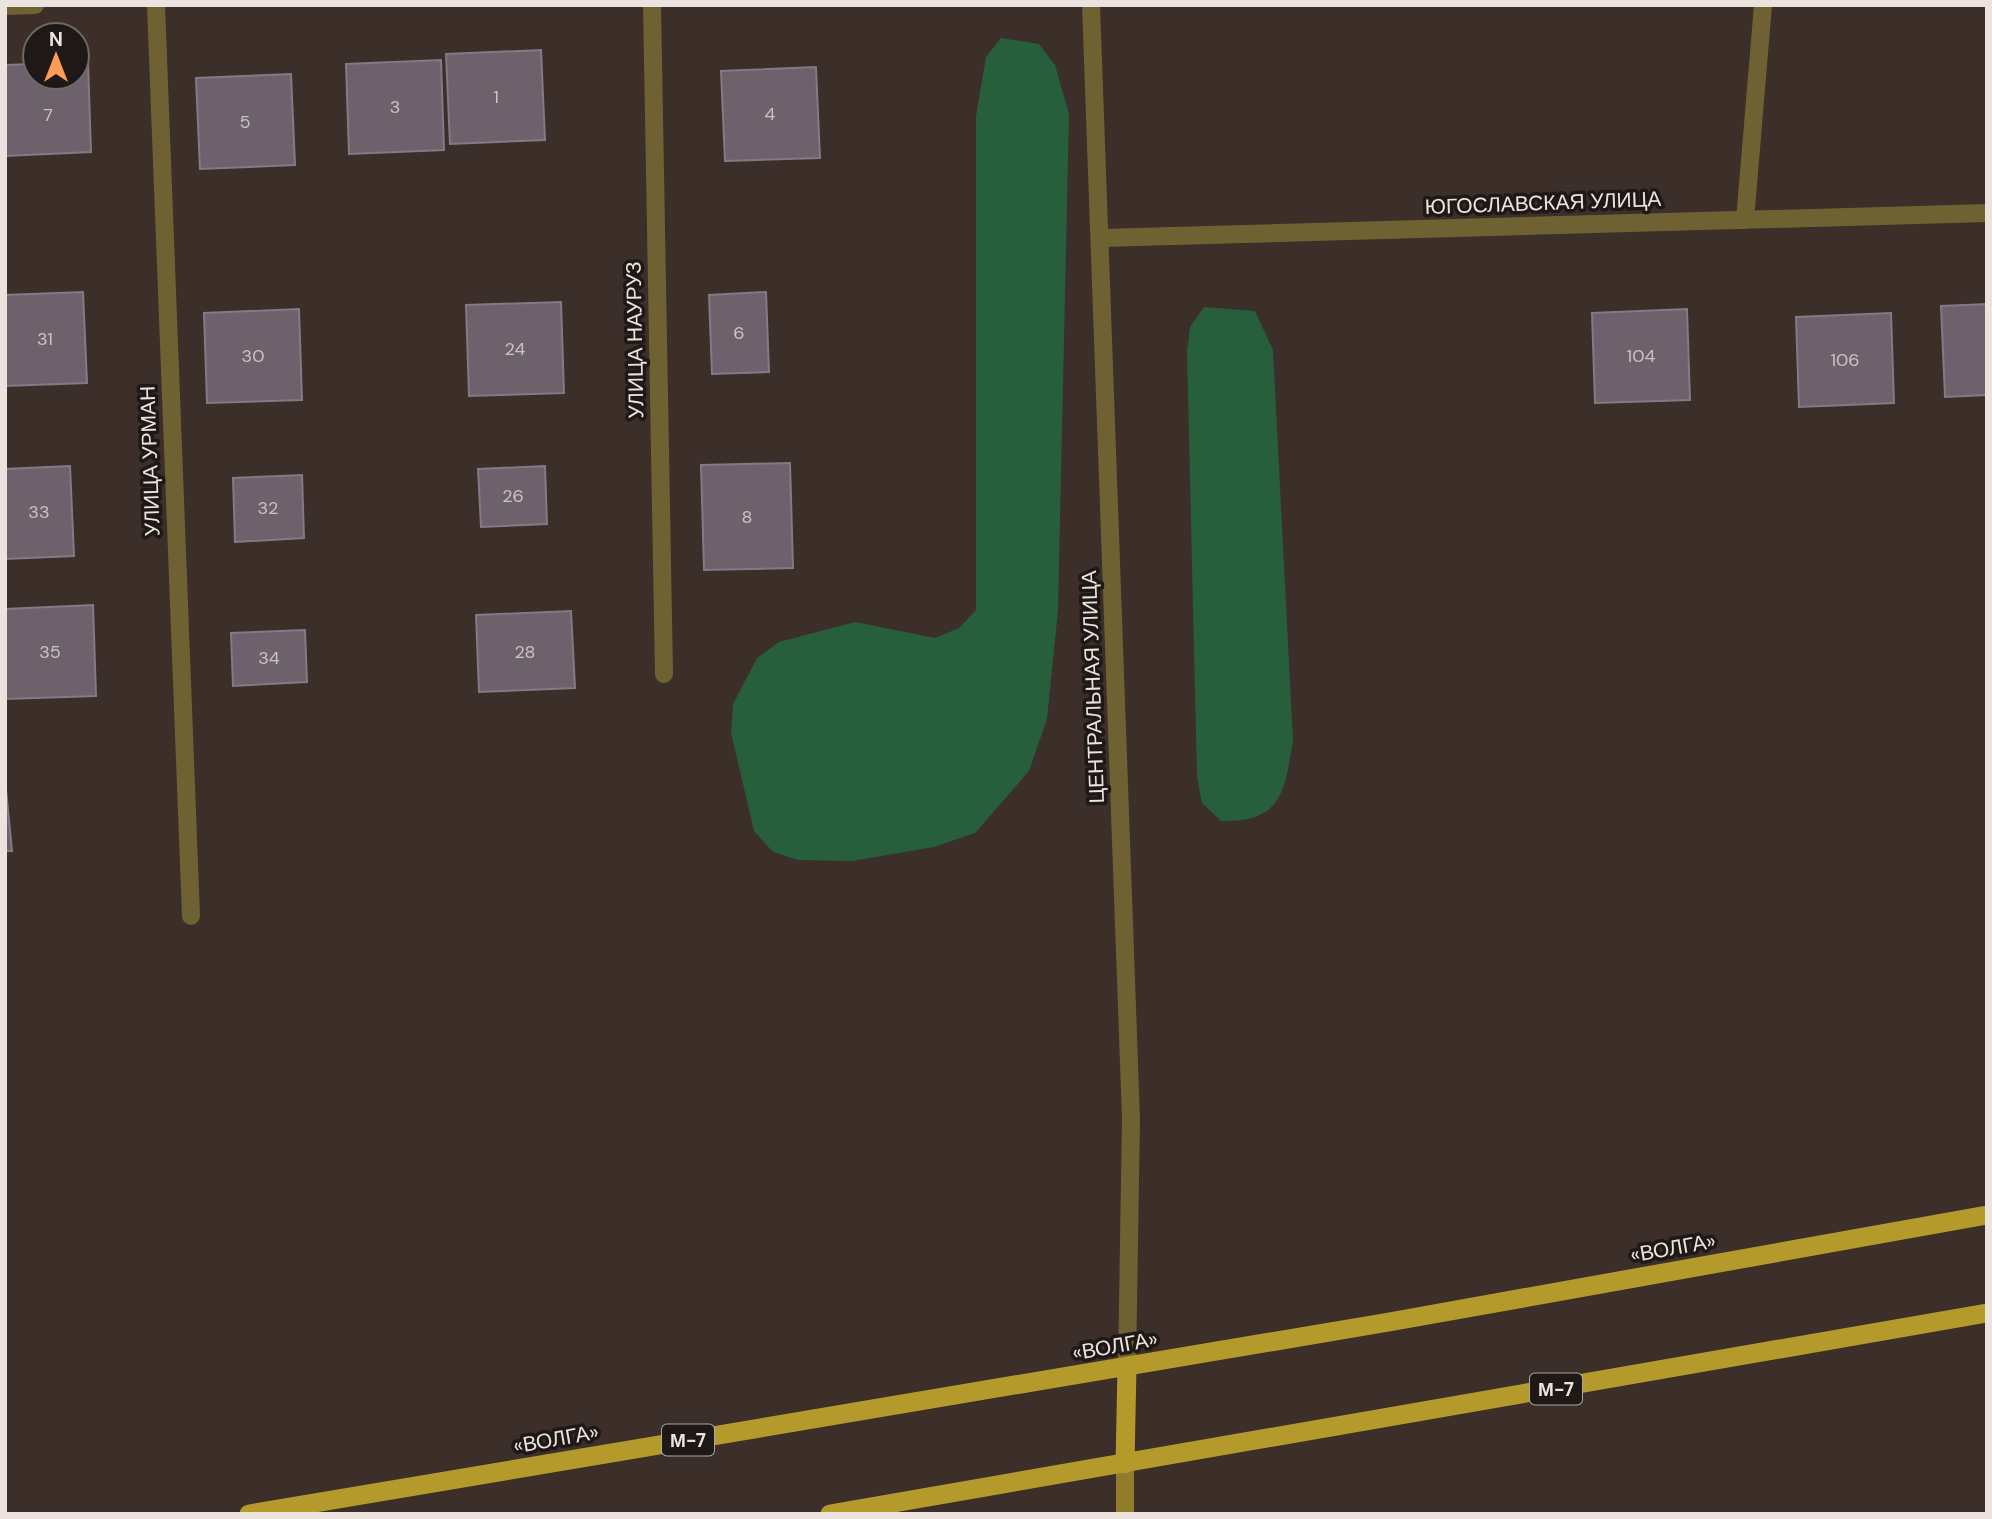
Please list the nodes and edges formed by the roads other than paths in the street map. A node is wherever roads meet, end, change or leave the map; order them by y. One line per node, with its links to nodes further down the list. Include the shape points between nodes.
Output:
1 (35, 5): 6 (street)
2 (156, 5): 11 (street, УЛИЦА УРМАН)
3 (652, 5): 10 (street, УЛИЦА НАУРУЗ)
4 (1091, 5): 9 (street, ЦЕНТРАЛЬНАЯ УЛИЦА)
5 (1763, 5): 8 (street)
6 (5, 6)
7 (1987, 213): 8 (street, ЮГОСЛАВСКАЯ УЛИЦА)
8 (1745, 220): 9 (street, ЮГОСЛАВСКАЯ УЛИЦА)
9 (1100, 238): 14 (street, ЦЕНТРАЛЬНАЯ УЛИЦА, via 1131,1119)
10 (664, 674)
11 (191, 916)
12 (1987, 1214): 14 (highway, «ВОЛГА» / М-7)
13 (1987, 1312): 15 (highway, М-7)
14 (1127, 1367): 15 (highway); 16 (highway, «ВОЛГА» / М-7)
15 (1125, 1464): 17 (highway, М-7); 18 (main road)
16 (249, 1514)
17 (830, 1514)
18 (1125, 1514)

